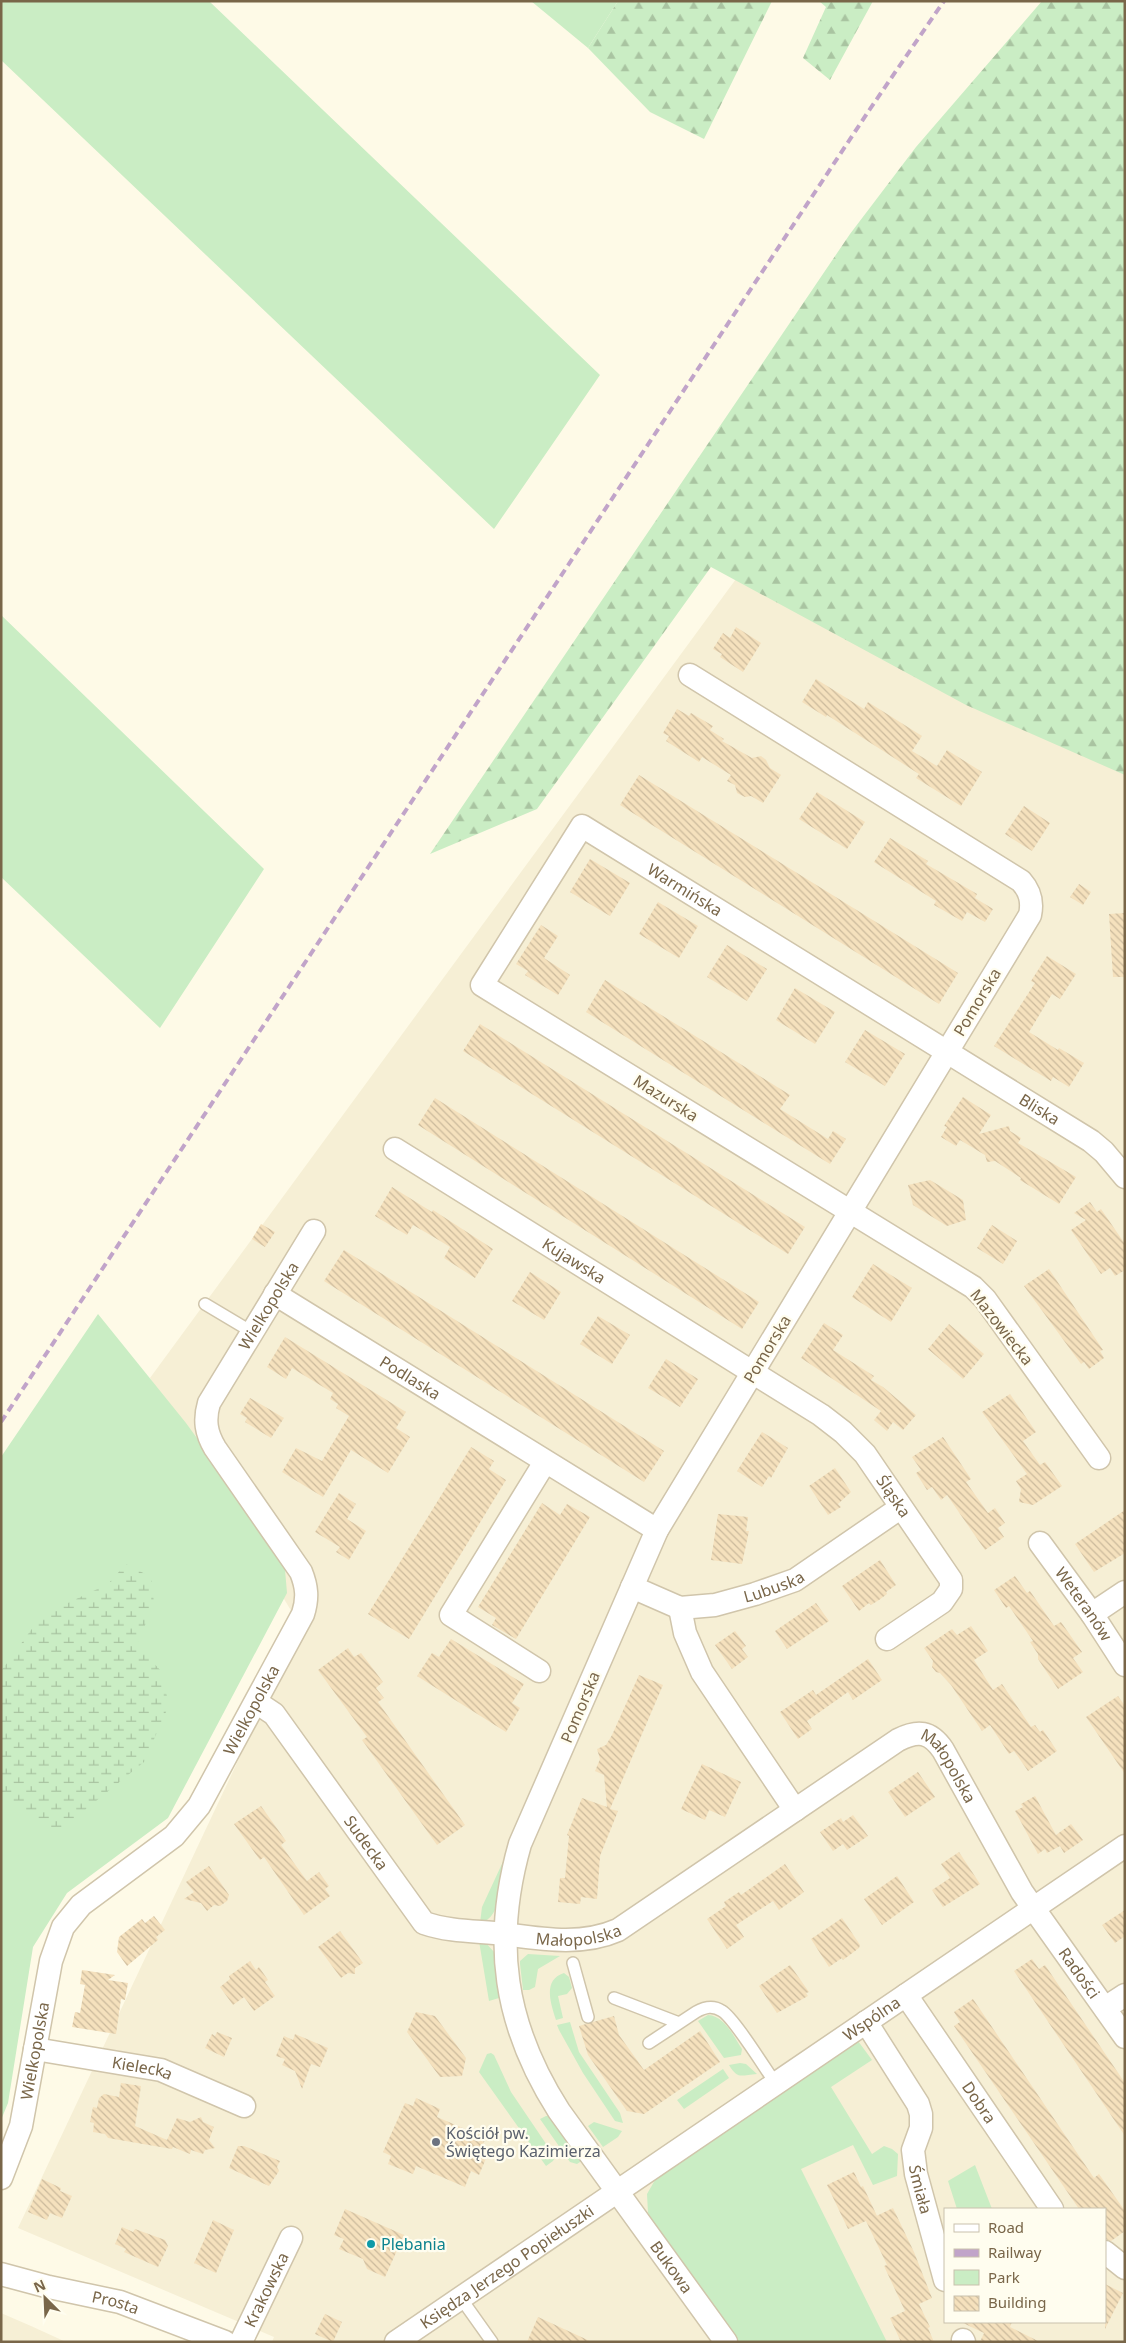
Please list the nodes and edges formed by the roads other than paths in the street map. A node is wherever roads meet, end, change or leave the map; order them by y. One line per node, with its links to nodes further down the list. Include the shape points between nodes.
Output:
1 (690, 675): 3 (street, Pomorska, via 1013,876 1028,889 1030,915)
2 (482, 985): 3 (street, Warmińska, via 582,826); 6 (street, Mazurska)
3 (947, 1051): 5 (street, Bliska, via 1091,1141); 6 (street, Pomorska)
4 (395, 1149): 11 (street, Kujawska)
5 (1125, 1177)
6 (850, 1212): 11 (street, Pomorska); 12 (street, Mazowiecka, via 973,1287 985,1299)
7 (314, 1231): 8 (street, Wielkopolska)
8 (275, 1294): 10 (street, Wielkopolska); 13 (street, Podlaska)
9 (205, 1304): 10 (lane)
10 (252, 1332): 24 (street, Wielkopolska, via 209,1403 206,1426 215,1448 302,1572 307,1587 303,1614)
11 (753, 1372): 14 (street, Śląska, via 844,1432 865,1454); 15 (street, Pomorska)
12 (1099, 1458)
13 (545, 1462): 15 (street, Podlaska); 23 (street, via 451,1615)
14 (900, 1508): 19 (street, Lubuska, via 795,1580 715,1605); 21 (street, Śląska, via 951,1580 951,1589 942,1602)
15 (657, 1530): 17 (street, Pomorska)
16 (1040, 1543): 20 (street, Weteranów)
17 (632, 1587): 19 (street, Lubuska); 28 (street, Pomorska, via 520,1844 512,1872)
18 (1125, 1592): 20 (street)
19 (680, 1608): 25 (street, via 685,1633 702,1672)
20 (1092, 1614): 22 (street, Weteranów)
21 (887, 1639)
22 (1125, 1665)
23 (539, 1671)
24 (256, 1702): 28 (street, Sudecka, via 274,1714 424,1923 442,1929); 39 (street, Wielkopolska, via 189,1820 174,1836 81,1905 63,1928 51,1961)
25 (795, 1810): 27 (street, Małopolska, via 898,1740 911,1733 925,1734 936,1740 943,1750); 28 (street, Małopolska, via 611,1933 579,1940 527,1939)
26 (1125, 1846): 27 (street, Wspólna)
27 (1033, 1908): 30 (street, Wspólna); 33 (street, Radości)
28 (505, 1934): 43 (street, Pomorska, via 510,1996 529,2057 559,2111)
29 (573, 1962): 34 (lane)
30 (906, 1995): 35 (street, Wspólna); 44 (street, Dobra)
31 (1125, 1995): 33 (street)
32 (614, 1998): 36 (lane)
33 (1105, 2008): 37 (street, Radości)
34 (588, 2017)
35 (866, 2022): 40 (street, Wspólna); 49 (street, Śmiała, via 920,2109 921,2128 913,2150 916,2174)
36 (679, 2023): 38 (lane); 40 (lane, via 704,2008 722,2010)
37 (1125, 2037)
38 (649, 2043)
39 (35, 2049): 41 (street, Kielecka, via 161,2070); 42 (street, Wielkopolska, via 21,2126)
40 (776, 2084): 43 (street, Wspólna)
41 (244, 2106)
42 (1, 2178)
43 (618, 2192): 50 (street, Księdza Jerzego Popiełuszki); 55 (street, Bukowa)
44 (1051, 2208)
45 (291, 2238): 52 (street, Krakowska)
46 (1106, 2253): 47 (street)
47 (1125, 2268)
48 (1, 2274): 51 (street, Prosta, via 141,2308)
49 (944, 2276)
50 (460, 2297): 53 (street, Księdza Jerzego Popiełuszki); 54 (lane)
51 (225, 2342)
52 (242, 2342)
53 (396, 2342)
54 (492, 2342)
55 (726, 2342)

